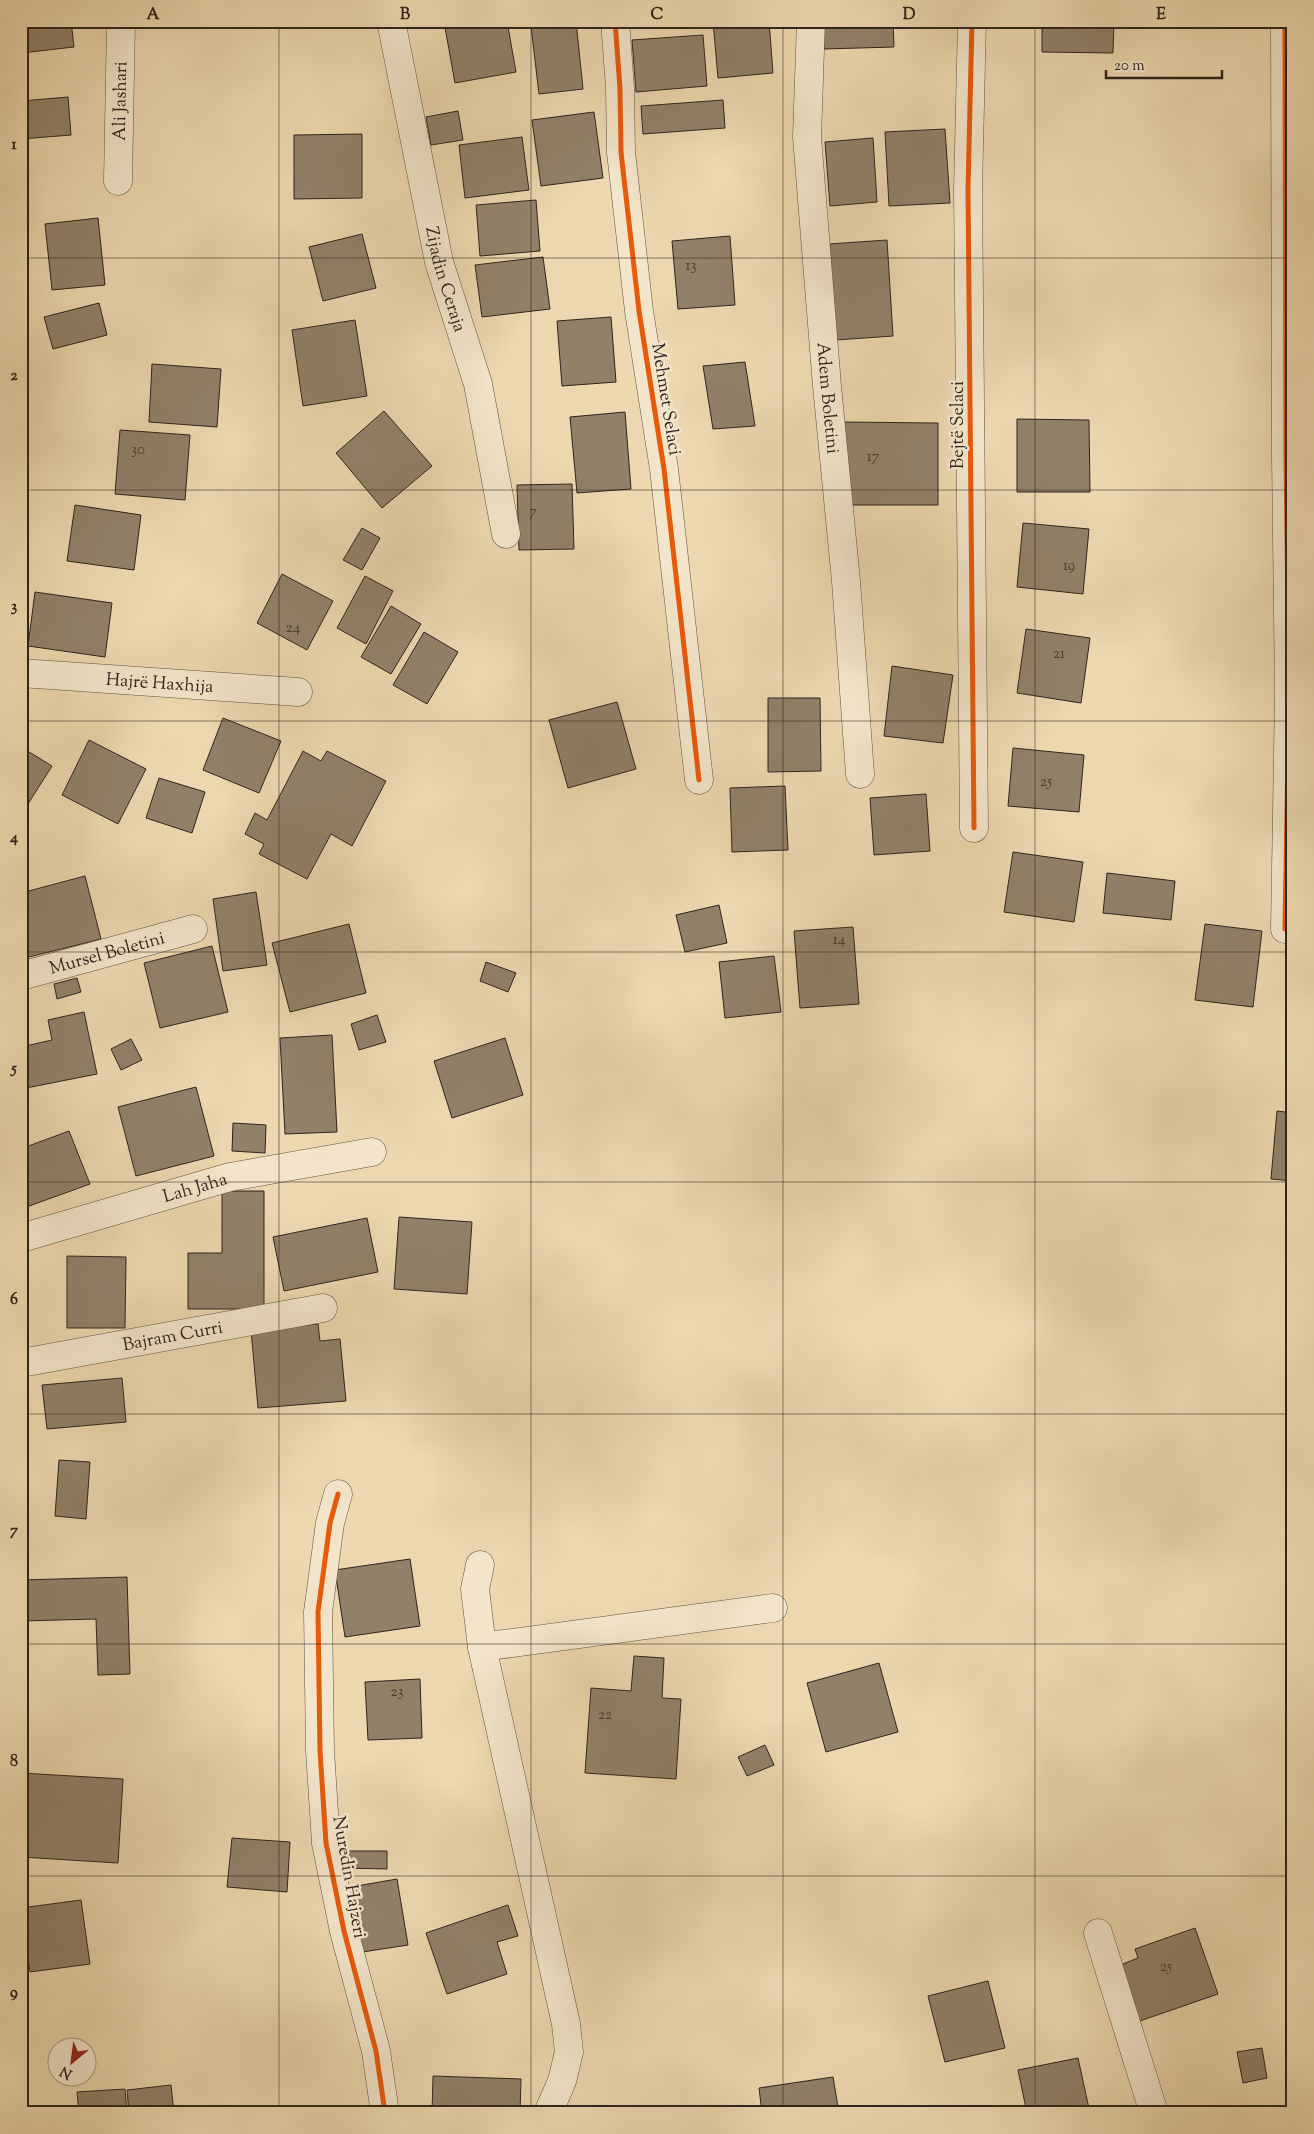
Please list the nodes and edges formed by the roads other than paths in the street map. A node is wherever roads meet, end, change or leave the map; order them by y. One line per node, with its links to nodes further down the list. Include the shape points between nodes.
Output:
1 (121, 21): 7 (street, Ali Jashari)
2 (391, 21): 8 (street, Zijadin Ceraja, via 439,262 478,384)
3 (615, 21): 12 (street, Mehmet Selaci, via 622,152 639,311 664,469)
4 (811, 21): 11 (street, Adem Boletini, via 806,137)
5 (972, 21): 13 (street, Bejtë Selaci, via 968,189)
6 (1285, 21): 15 (street, via 1289,694)
7 (118, 181)
8 (506, 534)
9 (21, 673): 10 (street, Hajrë Haxhija)
10 (298, 692)
11 (860, 774)
12 (699, 780)
13 (974, 828)
14 (193, 929): 16 (street, Mursel Boletini)
15 (1285, 929)
16 (21, 976)
17 (372, 1152): 18 (street, Lah Jaha, via 230,1177)
18 (21, 1238)
19 (323, 1308): 20 (street, Bajram Curri)
20 (21, 1363)
21 (338, 1494): 26 (street, Nuredin Hajzeri, via 330,1523 318,1612 320,1751 326,1843 344,1931 376,2051)
22 (480, 1565): 24 (street, via 475,1589)
23 (773, 1608): 24 (street)
24 (482, 1648): 27 (street, via 566,2024 569,2052 562,2081)
25 (1098, 1933): 28 (street)
26 (385, 2113)
27 (548, 2113)
28 (1154, 2113)

